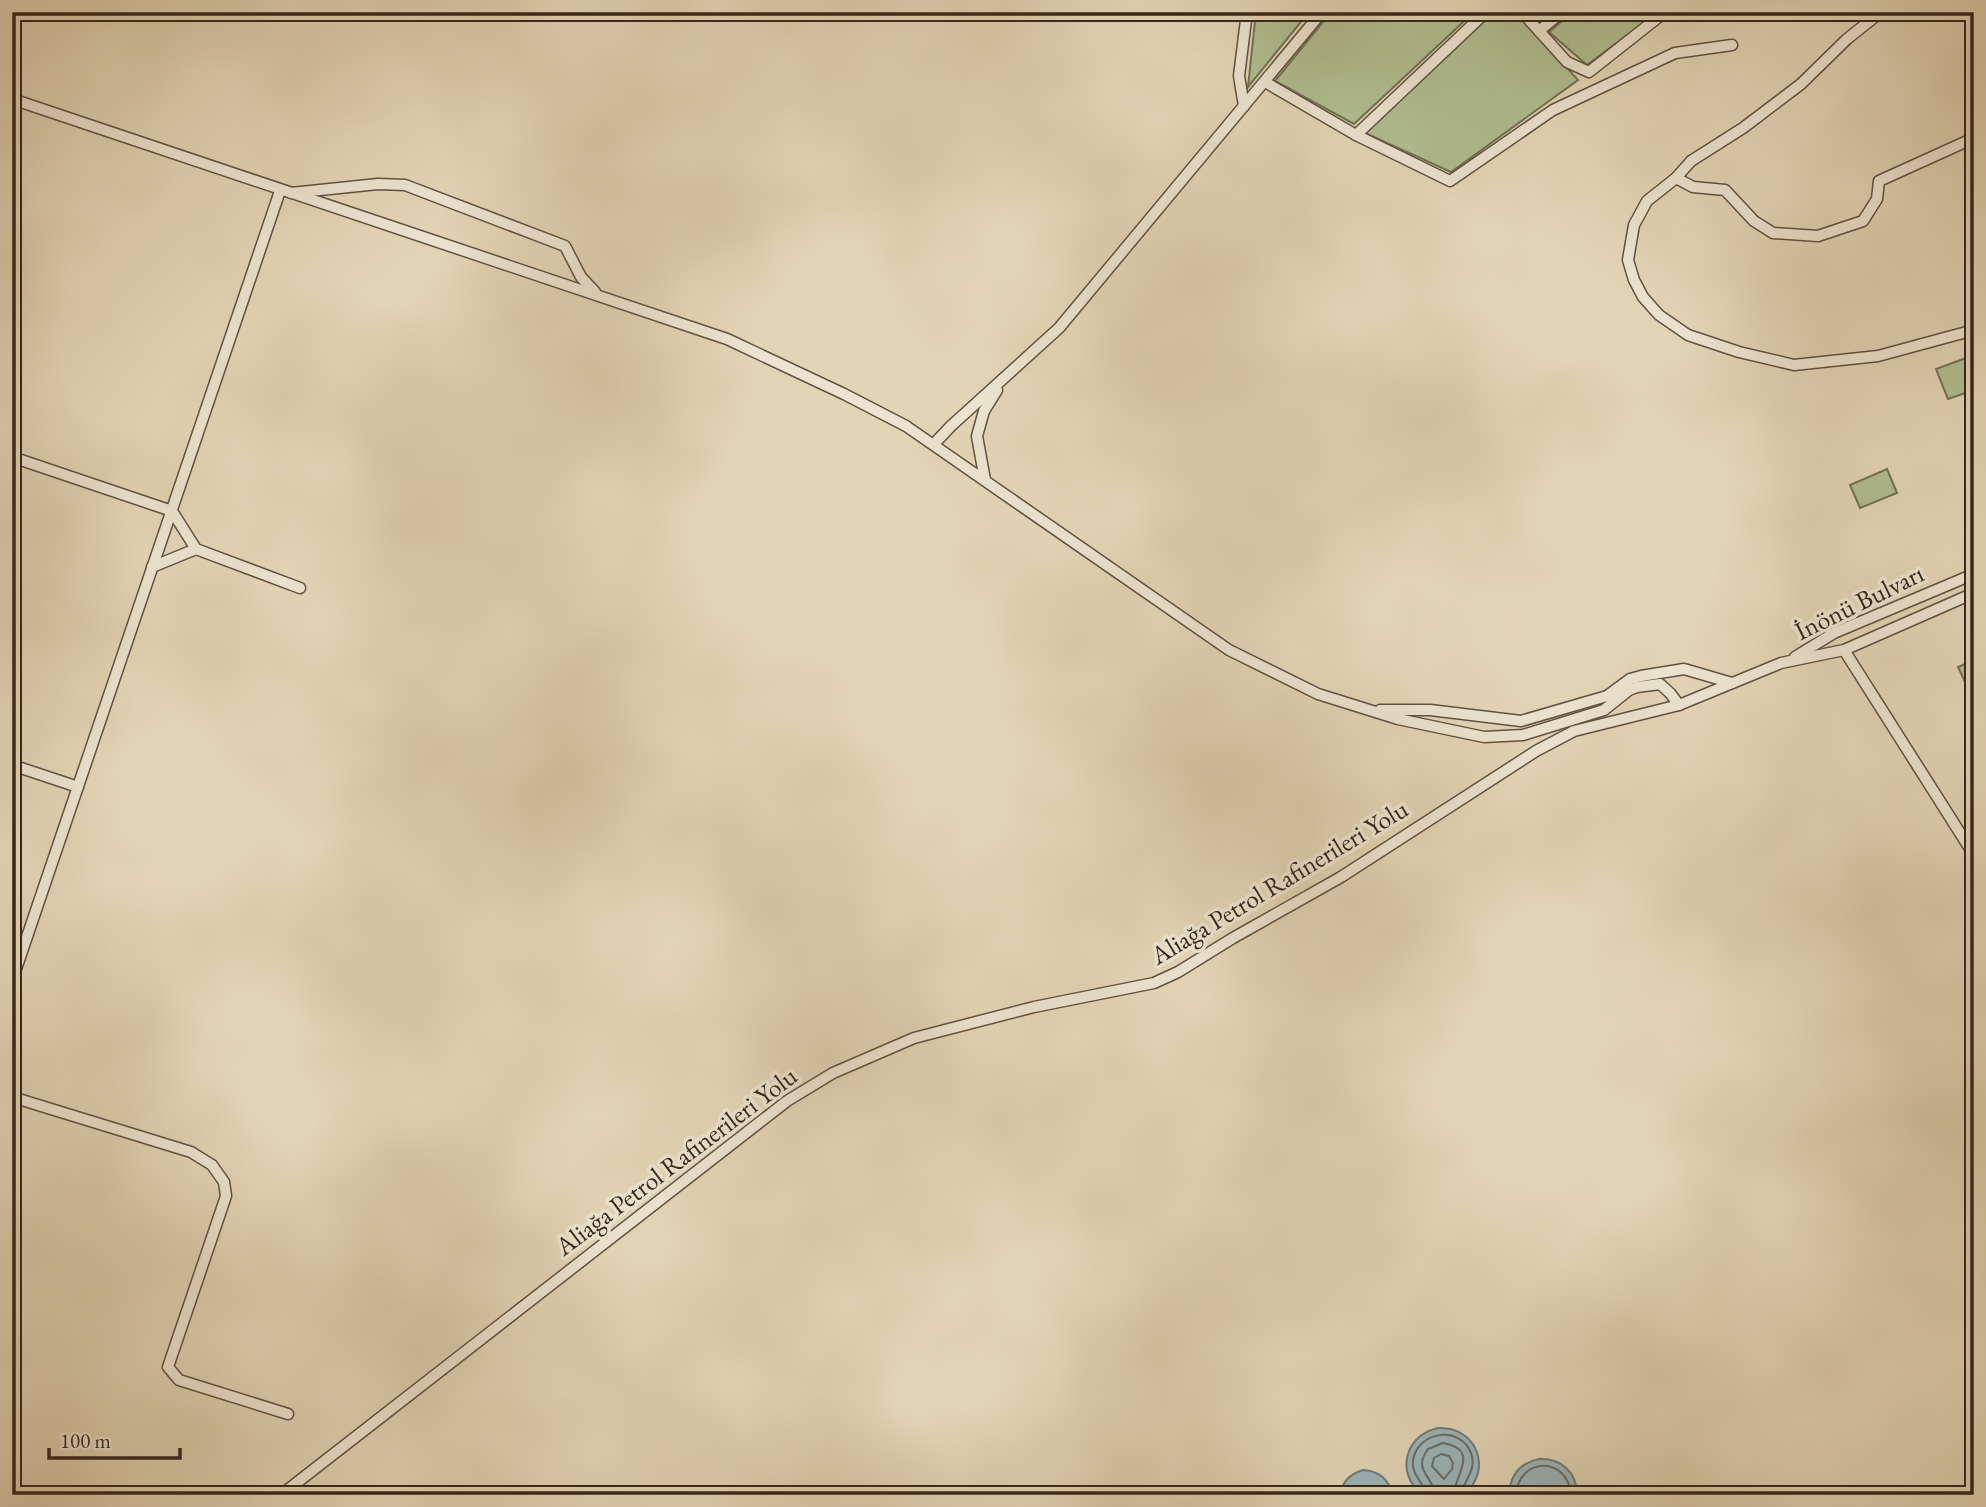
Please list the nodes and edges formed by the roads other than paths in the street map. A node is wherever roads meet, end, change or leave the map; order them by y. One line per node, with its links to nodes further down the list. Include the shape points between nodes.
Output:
1 (1247, 12): 12 (street, via 1239,76)
2 (1322, 12): 10 (street)
3 (1486, 12): 13 (street)
4 (1522, 12): 8 (street)
5 (1562, 12): 8 (street)
6 (1665, 12): 8 (street, via 1589,72 1567,62)
7 (1881, 12): 15 (street, via 1801,84 1691,160)
8 (1539, 31)
9 (1732, 46): 13 (street, via 1675,53 1553,110 1450,180)
10 (1265, 82): 12 (street); 13 (street)
11 (12, 99): 16 (street)
12 (1244, 106): 19 (street, via 1075,310)
13 (1356, 135)
14 (1974, 138): 15 (street, via 1879,181 1877,199 1863,221 1818,236 1773,233 1754,221 1725,190 1693,187)
15 (1676, 178): 18 (street, via 1647,201 1634,226 1628,260 1643,297 1688,335 1794,365 1878,356)
16 (280, 191): 17 (street); 17 (street, via 405,185 565,246); 23 (street)
17 (597, 294): 20 (street, via 727,339 868,405)
18 (1974, 330)
19 (1002, 382): 20 (street); 22 (street, via 984,411 976,436)
20 (934, 444): 22 (street)
21 (12, 457): 23 (street)
22 (985, 480): 34 (street, via 1229,650 1318,694)
23 (172, 510): 24 (street); 25 (street)
24 (196, 549): 25 (street); 27 (street)
25 (152, 567): 41 (street)
26 (1974, 574): 30 (street, İnönü Bulvarı, via 1834,633)
27 (300, 588)
28 (1974, 593): 29 (street, İnönü Bulvarı)
29 (1844, 650): 30 (street, İnönü Bulvarı); 42 (street)
30 (1790, 661): 31 (street, Aliağa Petrol Rafinerileri Yolu)
31 (1732, 682): 32 (street, via 1684,669 1630,679 1607,696); 33 (street, Aliağa Petrol Rafinerileri Yolu)
32 (1582, 704): 35 (street); 37 (street)
33 (1679, 705): 37 (street, via 1660,684 1629,690 1604,710); 46 (street, Aliağa Petrol Rafinerileri Yolu, via 1574,731 1536,751 1341,877 1154,983 914,1038 833,1073 787,1101)
34 (1370, 710): 36 (street, via 1430,710 1521,721); 39 (street, via 1484,737)
35 (1559, 710): 36 (street); 38 (street)
36 (1538, 716): 39 (street)
37 (1585, 716): 38 (street)
38 (1563, 723): 39 (street)
39 (1542, 729)
40 (12, 765): 41 (street)
41 (78, 788): 43 (street)
42 (1974, 855)
43 (12, 981)
44 (12, 1097): 45 (street, via 179,1147 212,1165 224,1182 226,1196 168,1367 179,1380)
45 (288, 1414)
46 (281, 1495)

